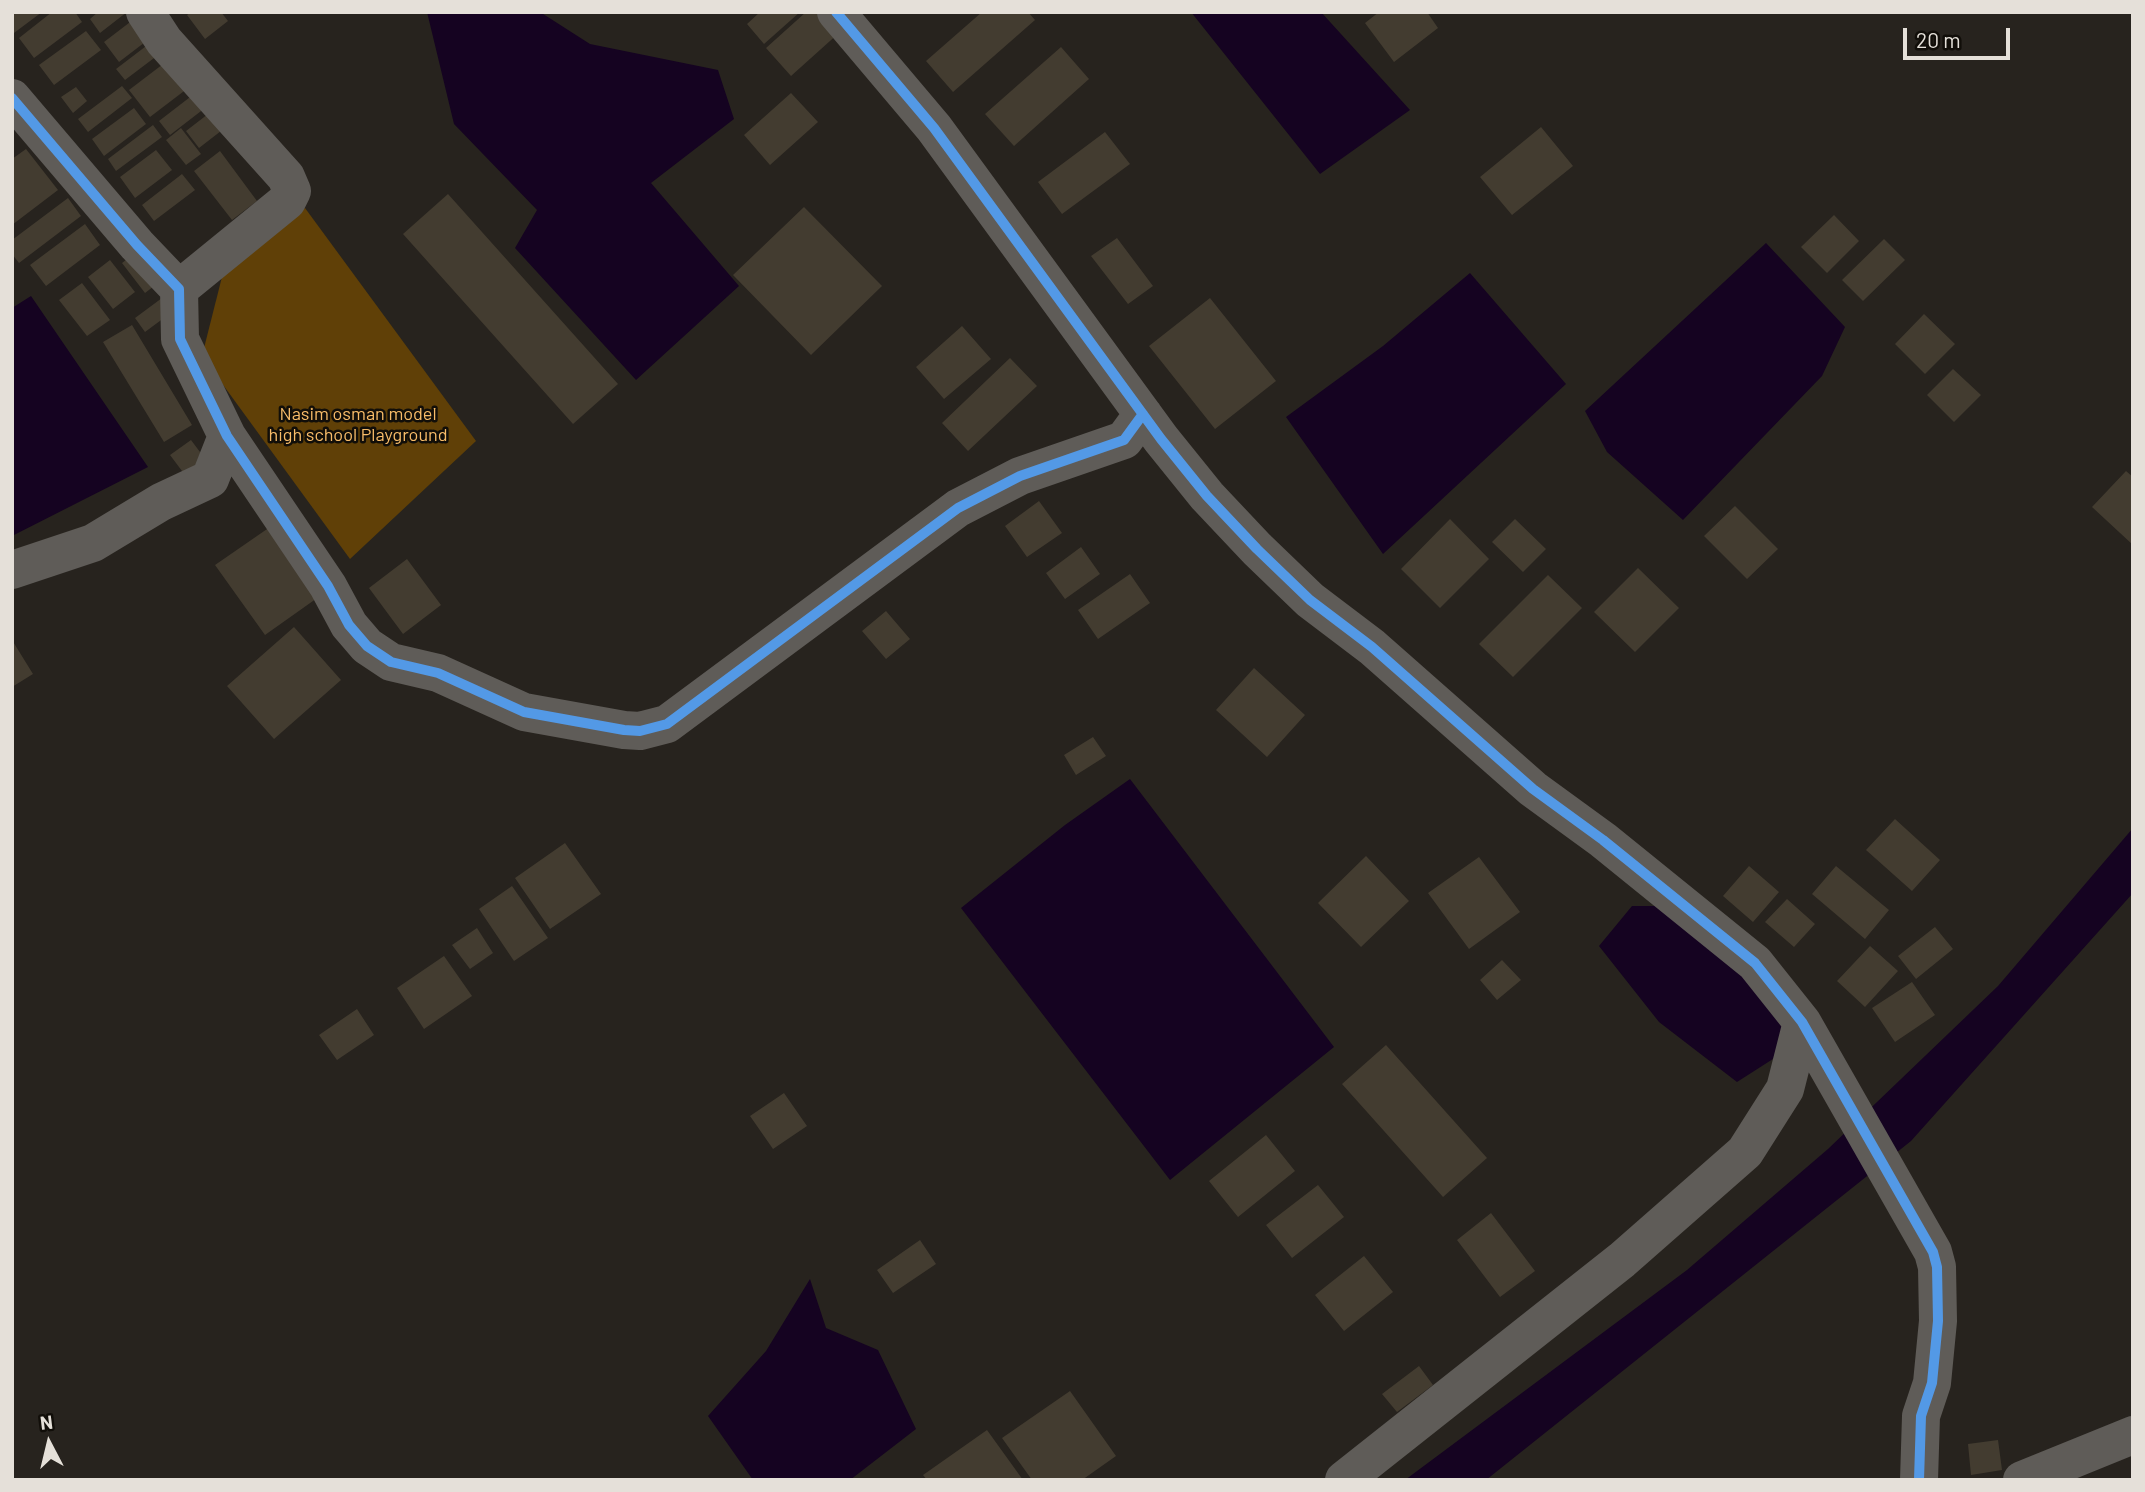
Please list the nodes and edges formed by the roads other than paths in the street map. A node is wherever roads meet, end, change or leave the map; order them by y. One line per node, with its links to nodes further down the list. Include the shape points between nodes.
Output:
1 (145, 12): 4 (street, via 164,41 286,177 292,191 287,201)
2 (836, 12): 5 (street, via 934,128)
3 (12, 98): 4 (street)
4 (179, 289): 6 (street, via 180,339)
5 (1143, 414): 6 (street, via 1125,440 1020,476 958,508 667,724 640,731 524,712 438,673 391,662 367,646); 8 (street, via 1207,496 1310,600 1372,647 1533,789 1755,963)
6 (228, 436): 7 (street, via 210,479 93,543)
7 (12, 570)
8 (1802, 1022): 10 (street, via 1785,1089 1745,1152 1622,1260); 11 (street, via 1933,1252 1939,1280)
9 (2133, 1435): 12 (street)
10 (1344, 1480)
11 (1919, 1480)
12 (2022, 1480)

